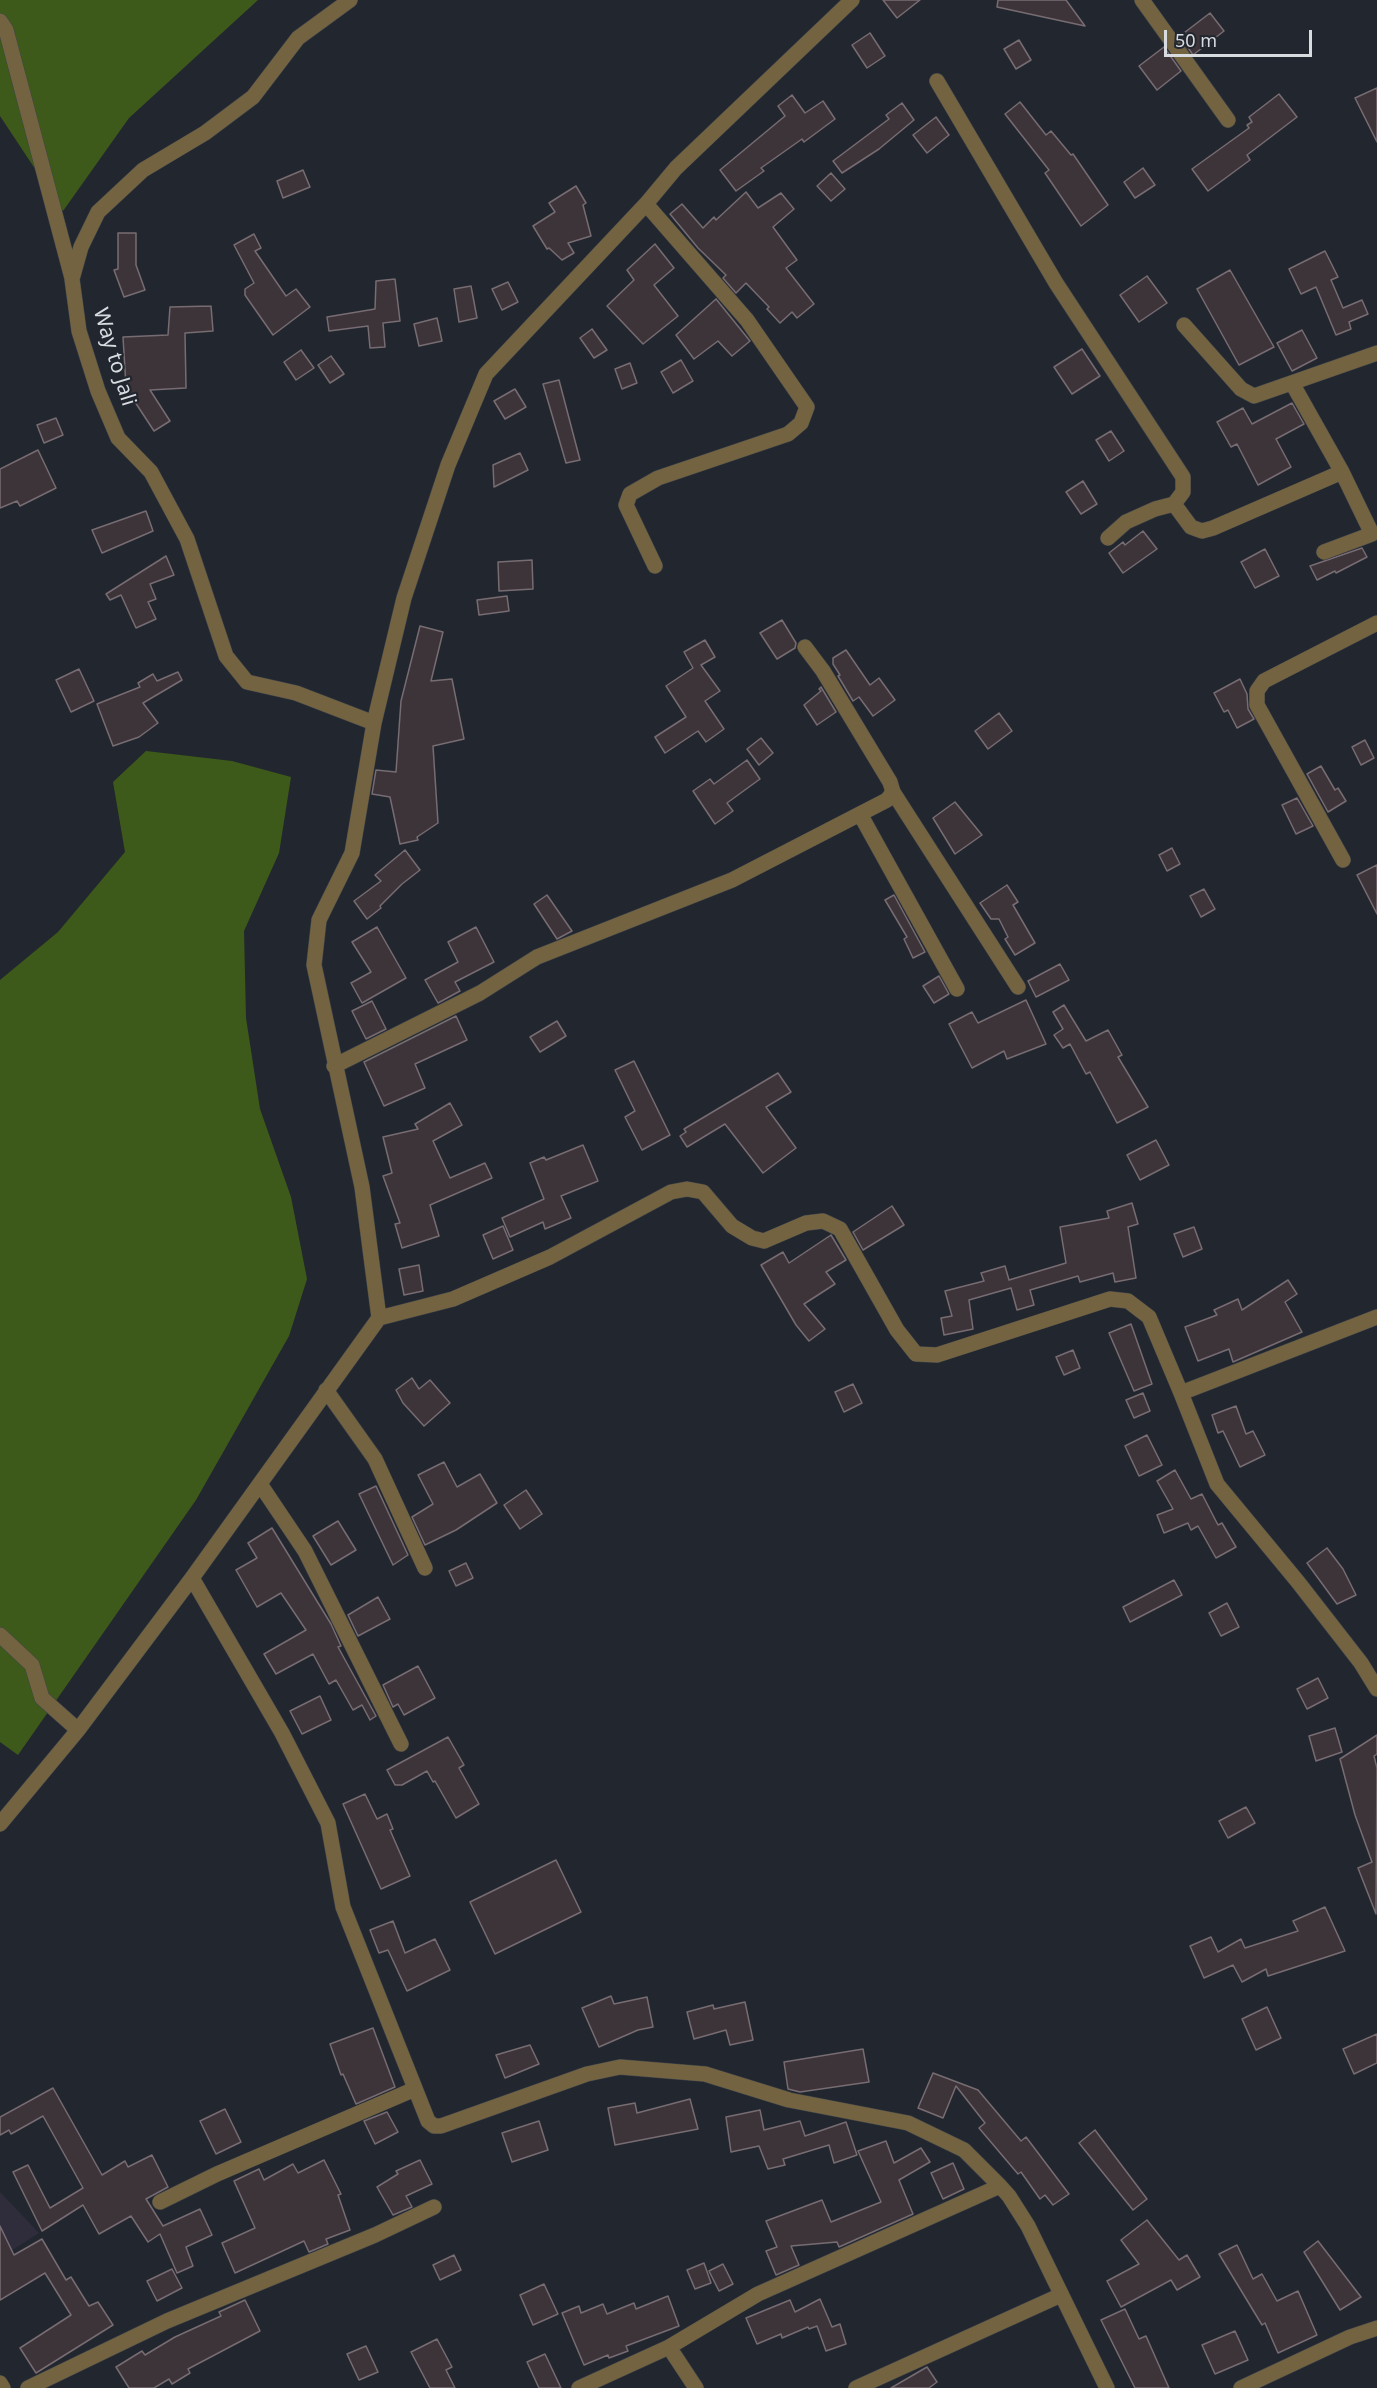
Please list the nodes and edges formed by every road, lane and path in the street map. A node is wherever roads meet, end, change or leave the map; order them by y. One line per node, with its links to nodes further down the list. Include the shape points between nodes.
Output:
1 (350, 0): 8 (street, Way to Jali, via 298,38 253,97 205,133 143,170 98,212 81,247)
2 (852, 0): 7 (street, via 676,168)
3 (1142, 0): 6 (street)
4 (0, 21): 8 (street, via 6,30)
5 (937, 81): 13 (street, via 1056,283 1183,477 1183,492)
6 (1228, 120)
7 (646, 204): 17 (street, via 747,320 807,407 801,423 789,434 658,478 630,494 626,505); 20 (street, via 486,374 447,465 404,598)
8 (72, 279): 20 (street, Way to Jali, via 79,331 98,391 118,438 151,472 187,539 226,656 248,682 296,693)
9 (1184, 325): 11 (street, via 1241,389 1254,396)
10 (1377, 353): 11 (street)
11 (1292, 383): 12 (street)
12 (1342, 472): 13 (street, via 1202,531 1191,527); 15 (street)
13 (1174, 504): 14 (street, via 1126,522)
14 (1108, 538)
15 (1374, 541): 16 (street)
16 (1324, 552)
17 (654, 566)
18 (1377, 623): 23 (street, via 1264,681 1257,691 1257,705)
19 (805, 647): 21 (street)
20 (374, 723): 26 (street, via 352,853 319,920 314,965)
21 (893, 792): 22 (street, via 887,800); 24 (street)
22 (860, 814): 25 (street); 26 (street, via 732,880 537,957 480,993)
23 (1343, 861)
24 (1018, 987)
25 (957, 989)
26 (334, 1066): 28 (street, via 362,1187)
27 (1377, 1317): 30 (street)
28 (379, 1318): 29 (street); 30 (street, via 453,1299 550,1257 671,1192 687,1189 703,1192 732,1226 752,1238 764,1241 806,1223 823,1221 840,1228 897,1330 916,1354 937,1355 1110,1299 1128,1301 1149,1317)
29 (326, 1390): 31 (street); 32 (street, via 375,1459)
30 (1180, 1393): 35 (street, via 1217,1484 1298,1582)
31 (260, 1484): 33 (street); 37 (street, via 305,1551)
32 (424, 1569)
33 (192, 1578): 36 (street); 39 (street, via 282,1733 328,1823 343,1907)
34 (0, 1635): 36 (street, via 32,1665 42,1698)
35 (1377, 1689)
36 (78, 1730): 38 (street)
37 (401, 1744)
38 (0, 1824)
39 (415, 2089): 40 (street, via 428,2121 441,2126 587,2074 620,2067 705,2074 789,2100 908,2123 964,2150); 41 (street)
40 (1000, 2186): 43 (street, via 1028,2226); 45 (street, via 758,2294)
41 (160, 2202)
42 (434, 2207): 48 (street, via 167,2321)
43 (1062, 2295): 51 (street); 52 (street)
44 (1377, 2328): 53 (street)
45 (669, 2346): 49 (street); 50 (street)
46 (0, 2383): 47 (street)
47 (3, 2388)
48 (28, 2388)
49 (579, 2388)
50 (696, 2388)
51 (856, 2388)
52 (1107, 2388)
53 (1241, 2388)

